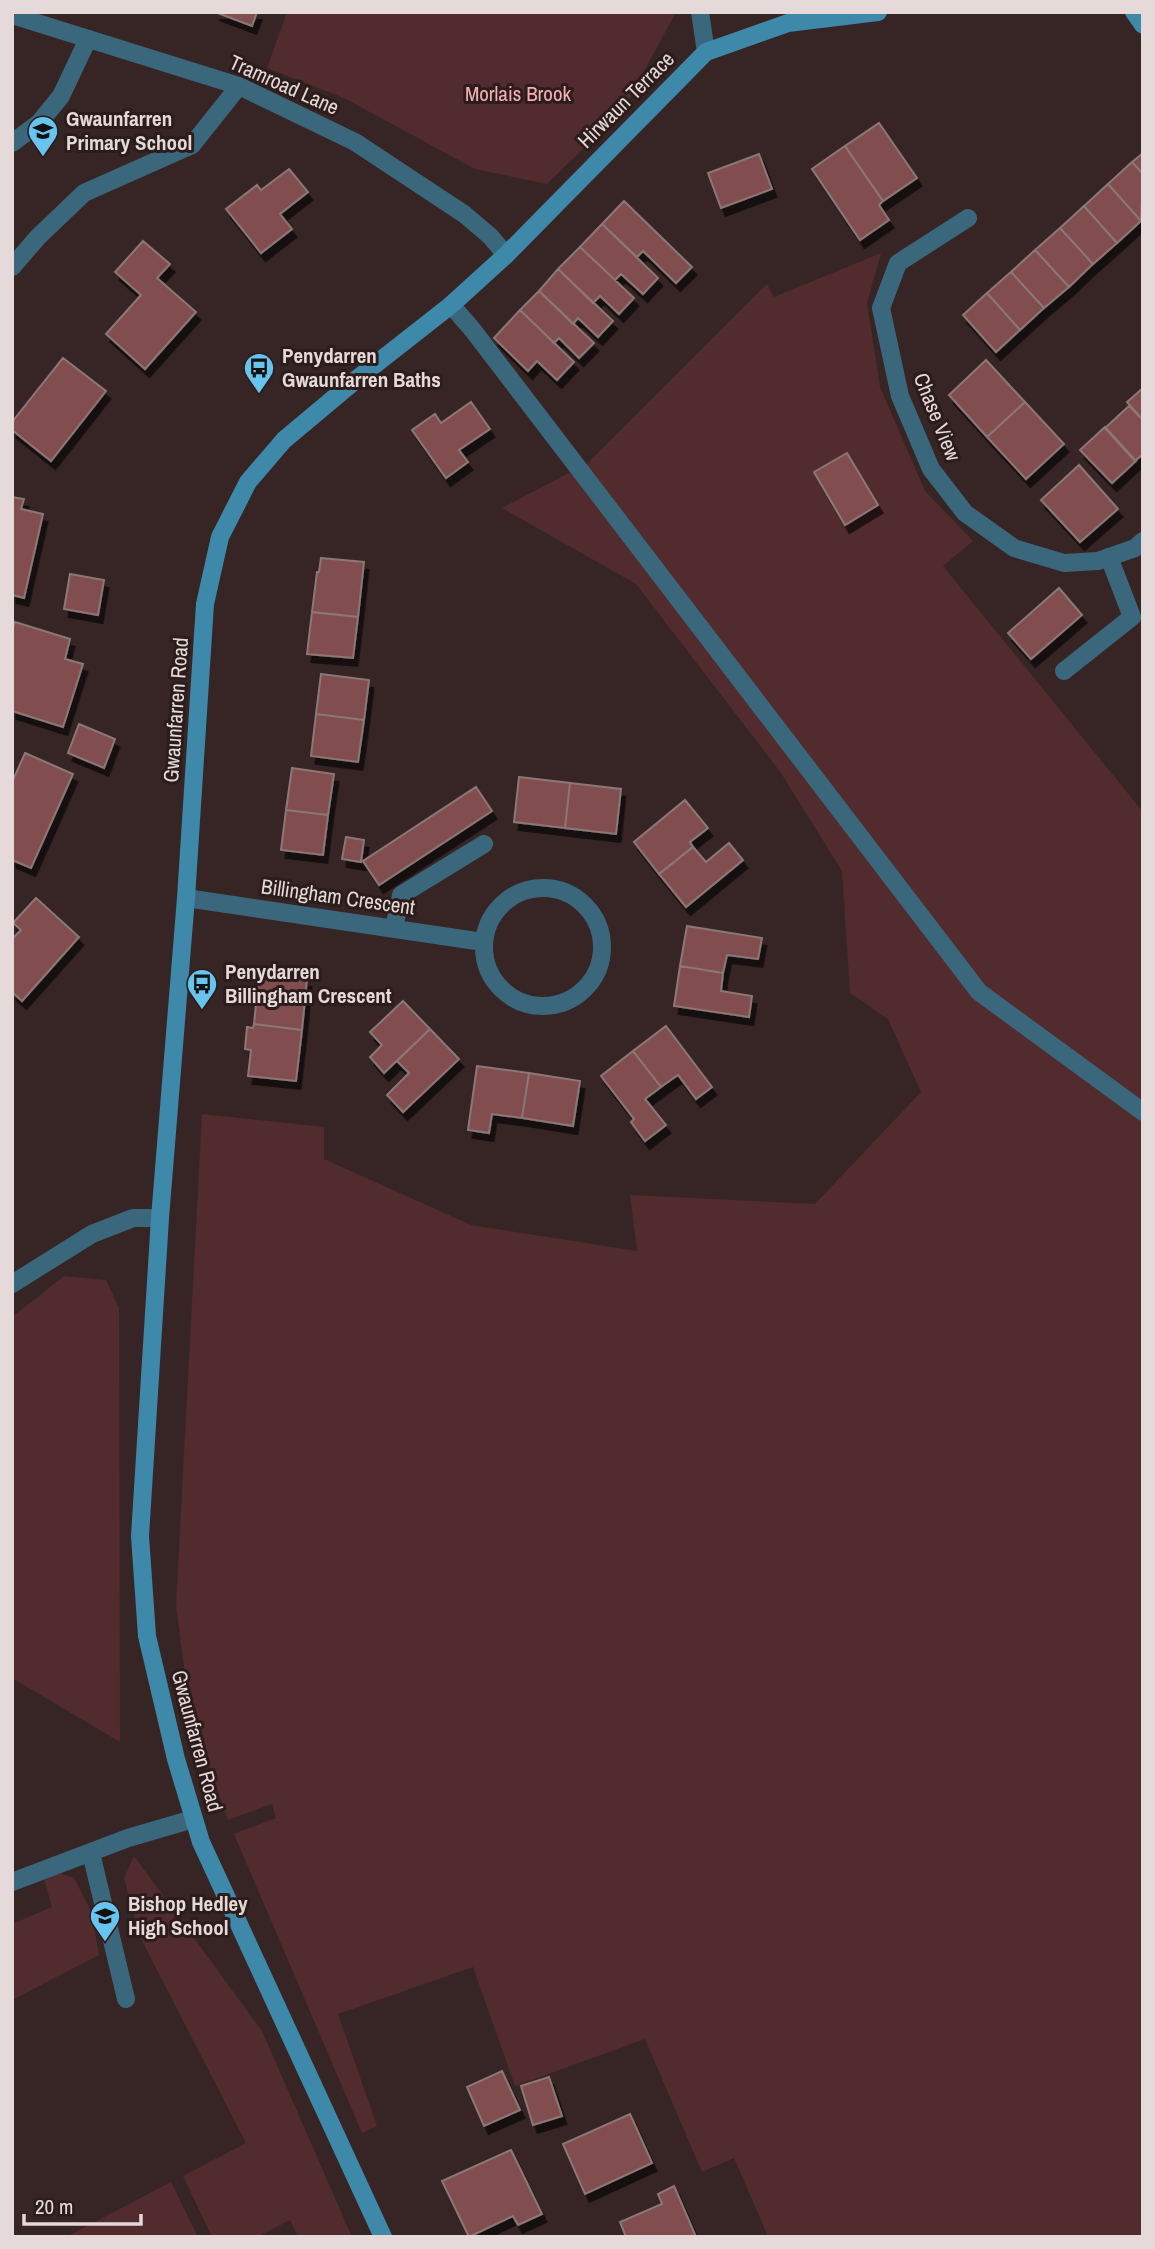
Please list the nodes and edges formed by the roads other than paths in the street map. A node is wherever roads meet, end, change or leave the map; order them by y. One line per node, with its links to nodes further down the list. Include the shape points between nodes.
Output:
1 (701, 12): 7 (street)
2 (878, 12): 7 (street, Hirwaun Terrace, via 788,23)
3 (1134, 12): 5 (street)
4 (12, 15): 6 (street, Tramroad Lane)
5 (1143, 25)
6 (88, 39): 8 (street, Tramroad Lane); 9 (street, via 61,96 39,123)
7 (706, 52): 11 (street, Hirwaun Terrace)
8 (239, 86): 11 (street, Tramroad Lane, via 355,142 464,214); 12 (street, via 192,145 85,193)
9 (12, 143)
10 (968, 218): 15 (street, Chase View, via 898,262 881,308 900,396 931,469 965,513 1014,548 1064,563)
11 (506, 255): 13 (street, Hirwaun Terrace)
12 (12, 267)
13 (451, 305): 18 (street, Gwaunfarren Road, via 284,440 248,482 220,537 205,604); 21 (street, via 979,992)
14 (1143, 541): 15 (street, Chase View)
15 (1109, 557): 16 (street, via 1132,617)
16 (1064, 671)
17 (484, 844): 19 (street, via 401,895)
18 (186, 898): 19 (street, Billingham Crescent); 22 (street, Gwaunfarren Road)
19 (394, 928): 20 (street, Billingham Crescent)
20 (483, 942): 20 (street, via 488,923 514,894 552,887 586,905 597,921 603,940 602,960 581,993 544,1007 525,1004 493,980)
21 (1143, 1112)
22 (160, 1218): 23 (street, via 134,1218 92,1234); 24 (street, Gwaunfarren Road, via 140,1536 147,1636)
23 (12, 1284)
24 (193, 1819): 25 (street); 28 (street, Gwaunfarren Road)
25 (91, 1853): 26 (street); 27 (street)
26 (12, 1882)
27 (126, 1999)
28 (383, 2237)

